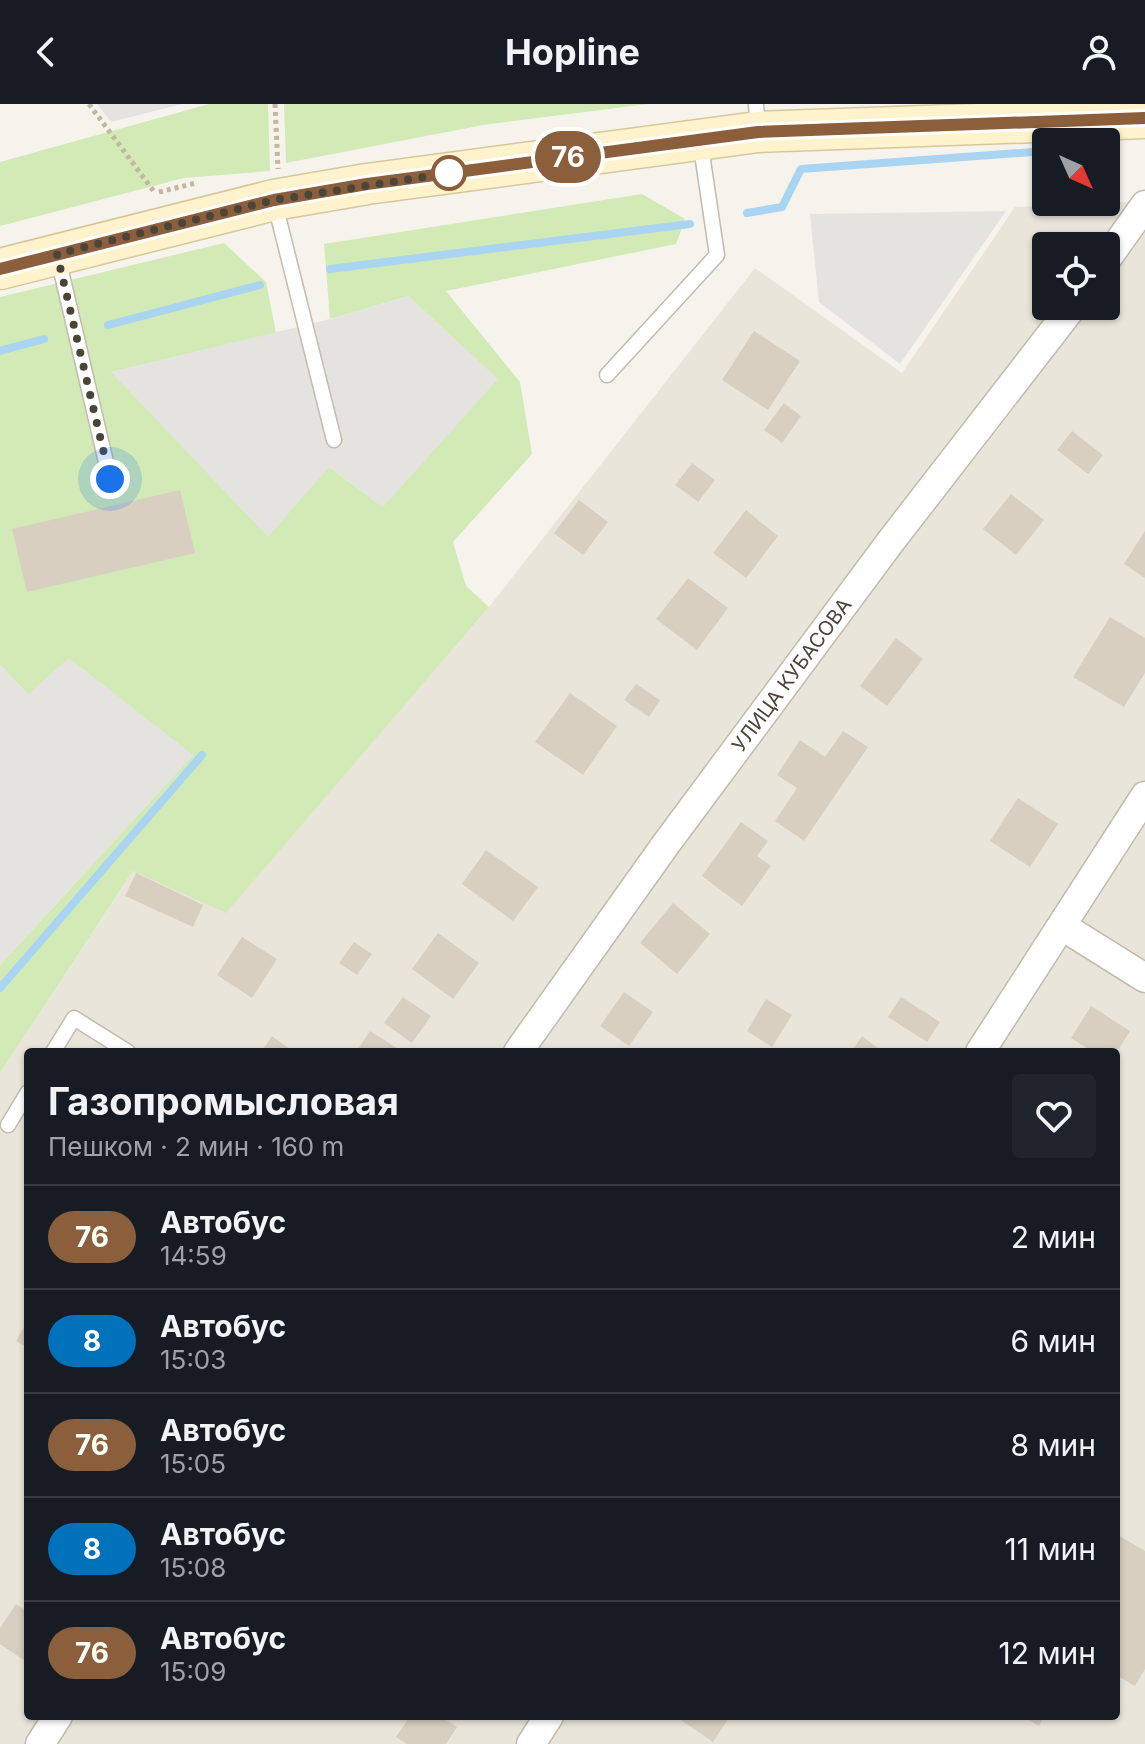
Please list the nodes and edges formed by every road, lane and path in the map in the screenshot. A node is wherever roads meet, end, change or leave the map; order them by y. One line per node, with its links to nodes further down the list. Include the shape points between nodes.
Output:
1 (89, 104): 7 (path)
2 (275, 104): 6 (path)
3 (757, 118): 4 (main road); 5 (main road)
4 (1145, 118)
5 (700, 140): 6 (main road, via 367,184); 13 (lane, via 717,255)
6 (276, 187): 10 (main road); 14 (lane)
7 (155, 193)
8 (1145, 205): 9 (street)
9 (1120, 240)
10 (57, 254): 11 (main road); 15 (lane)
11 (0, 269)
12 (1062, 320): 21 (street, УЛИЦА КУБАСОВА, via 881,554)
13 (607, 375)
14 (334, 440)
15 (110, 479)
16 (1145, 796): 17 (street)
17 (1062, 926): 18 (street); 22 (street)
18 (1145, 978)
19 (55, 1048): 20 (lane, via 74,1018)
20 (122, 1048)
21 (521, 1048)
22 (983, 1048)
23 (24, 1099): 24 (lane)
24 (8, 1125)
25 (55, 1720): 27 (street)
26 (546, 1720): 28 (street)
27 (40, 1744)
28 (531, 1744)

